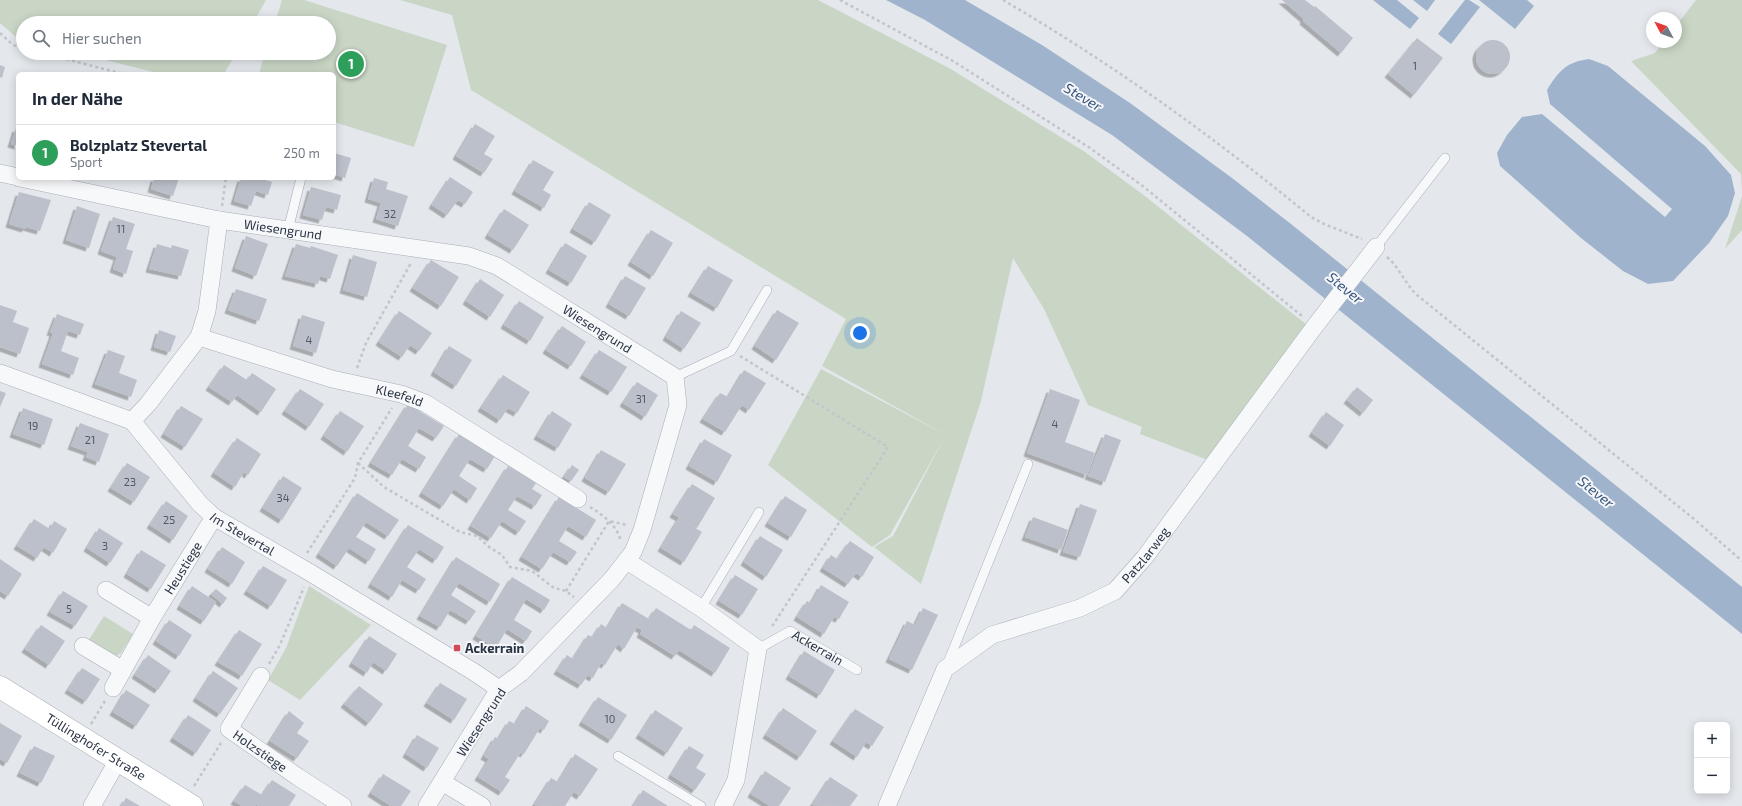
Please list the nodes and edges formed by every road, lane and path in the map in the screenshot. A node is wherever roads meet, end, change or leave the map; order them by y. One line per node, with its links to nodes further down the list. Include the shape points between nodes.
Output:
1 (840, 0): 18 (path, via 953,61 1090,148)
2 (1003, 0): 16 (path, via 1175,112 1240,159 1311,217 1368,242)
3 (0, 33): 4 (path)
4 (16, 46)
5 (70, 60): 6 (path)
6 (115, 72)
7 (1445, 158): 16 (lane)
8 (0, 173): 9 (street, Wiesengrund)
9 (16, 177)
10 (29, 180): 13 (street, Wiesengrund)
11 (226, 180): 13 (path)
12 (300, 180): 14 (lane)
13 (219, 220): 14 (street, Wiesengrund); 19 (street, via 207,311)
14 (288, 230): 15 (street, Wiesengrund)
15 (420, 248): 22 (street, Wiesengrund, via 469,256 497,266); 23 (path, via 366,343)
16 (1372, 252): 18 (street, Patzlarweg); 34 (path, via 1392,262 1417,295)
17 (767, 290): 20 (lane)
18 (1319, 321): 45 (street, Patzlarweg, via 1145,557 1115,591 1080,608 992,635)
19 (200, 337): 23 (street, Kleefeld); 25 (street)
20 (731, 351): 22 (lane); 42 (path, via 888,447)
21 (0, 373): 25 (street)
22 (675, 377): 32 (street, Wiesengrund, via 678,405)
23 (352, 384): 24 (street, Kleefeld)
24 (401, 394): 26 (path); 28 (street, Kleefeld, via 425,402)
25 (132, 421): 30 (street, Im Stevertal, via 200,504)
26 (358, 463): 35 (path, via 354,478); 37 (path, via 384,487 460,532 477,536 502,555 510,567 532,571 554,588)
27 (1028, 464): 45 (lane)
28 (578, 499): 31 (path)
29 (759, 512): 39 (lane)
30 (214, 517): 35 (street, Im Stevertal); 40 (street, Heustiege)
31 (609, 522): 32 (path); 33 (path); 37 (path)
32 (642, 530): 33 (street, Wiesengrund)
33 (630, 556): 38 (street, Wiesengrund, via 612,579); 39 (street)
34 (1742, 560)
35 (304, 569): 46 (path, via 280,645); 49 (street, Im Stevertal)
36 (106, 590): 40 (street)
37 (566, 591): 38 (path)
38 (585, 606): 49 (street, Wiesengrund, via 521,672)
39 (701, 608): 42 (street)
40 (152, 618): 43 (street, Heustiege)
41 (82, 646): 43 (street)
42 (758, 649): 44 (lane, Ackerrain, via 790,631); 61 (street, via 736,780)
43 (123, 670): 48 (street, Heustiege)
44 (857, 670)
45 (945, 670): 62 (street)
46 (262, 676): 50 (street, Holzstiege)
47 (0, 687): 51 (main road, Tüllinghofer Straße)
48 (113, 688): 51 (path)
49 (499, 689): 54 (street, Wiesengrund)
50 (229, 729): 55 (path); 57 (street, Holzstiege)
51 (82, 737): 53 (main road, Tüllinghofer Straße)
52 (618, 756): 60 (lane)
53 (118, 760): 55 (main road, Tüllinghofer Straße); 56 (street)
54 (442, 782): 58 (street, Wiesengrund); 59 (street)
55 (188, 804)
56 (92, 806)
57 (343, 806)
58 (427, 806)
59 (482, 806)
60 (701, 806)
61 (723, 806)
62 (887, 806)

